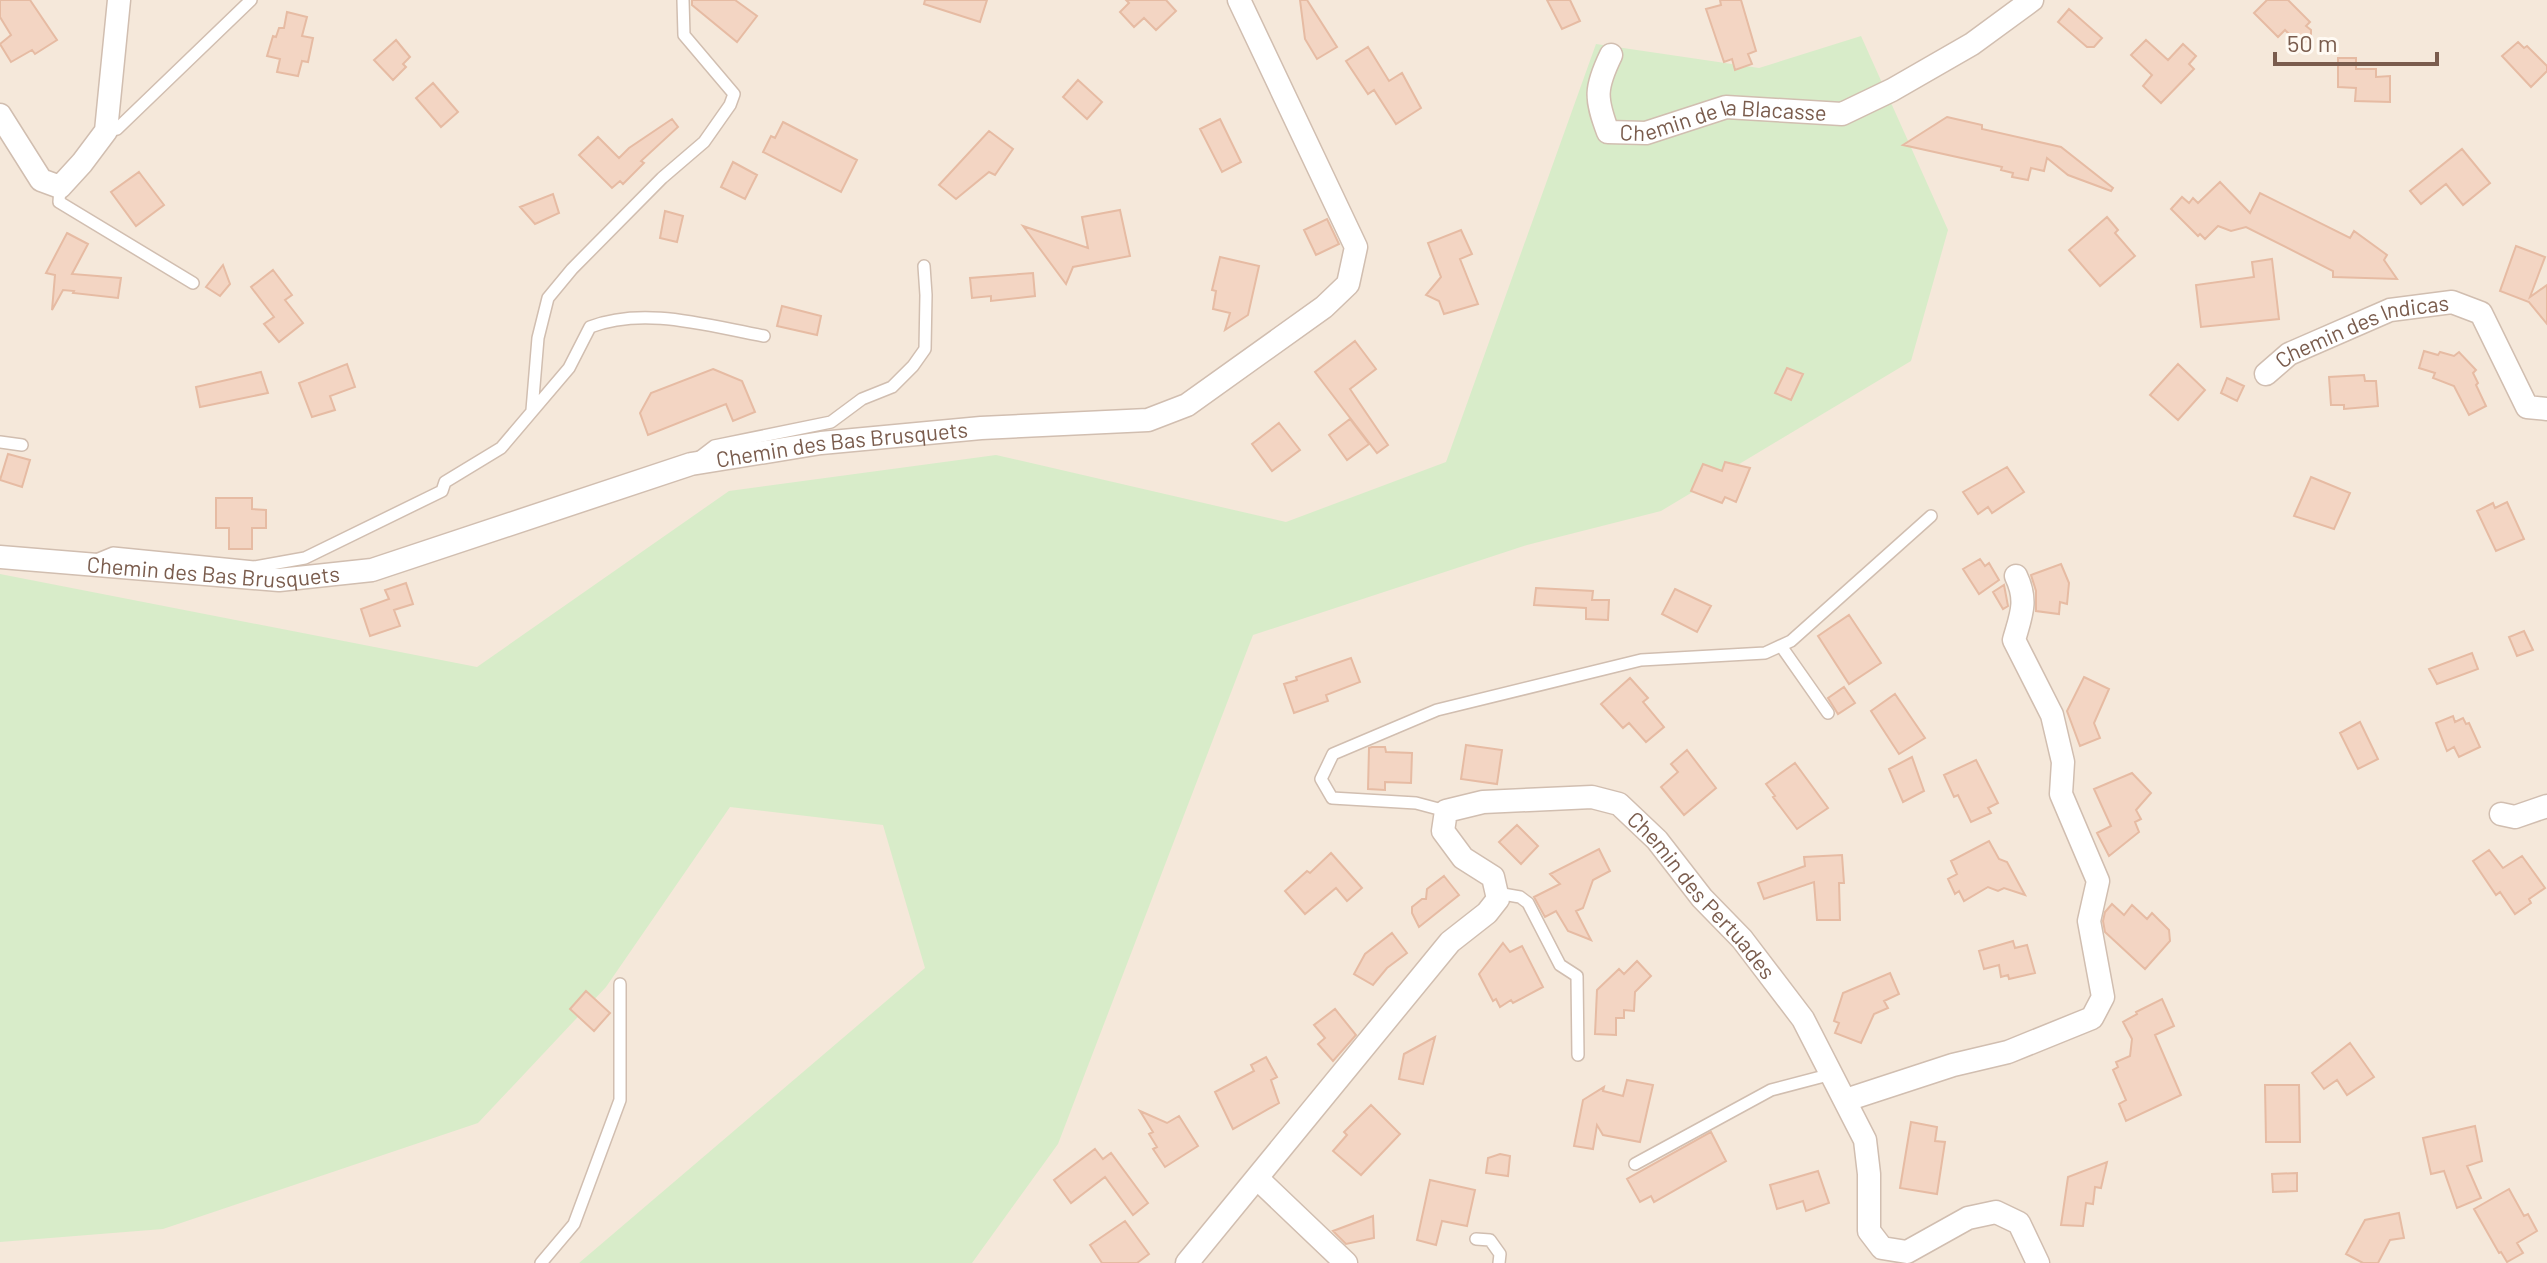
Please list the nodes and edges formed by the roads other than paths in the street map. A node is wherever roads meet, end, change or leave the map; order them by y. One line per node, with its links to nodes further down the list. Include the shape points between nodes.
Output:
1 (119, 0): 8 (street)
2 (251, 0): 8 (lane, via 117,129)
3 (683, 0): 15 (lane, via 684,35 734,94 730,105 704,142 662,178 548,298 538,338)
4 (1239, 0): 18 (street, Chemin des Bas Brusquets, via 1356,247 1348,284 1324,307 1187,405 1148,420 821,443)
5 (2032, 0): 6 (street, Chemin de la Blacasse, via 1972,44 1842,114 1726,107 1646,133 1608,132 1598,106 1600,78)
6 (1611, 55)
7 (0, 115): 9 (street, via 41,180)
8 (106, 131): 9 (street)
9 (60, 187): 11 (lane, via 59,202)
10 (924, 266): 18 (lane, via 925,349 892,387 862,399 831,422 714,446)
11 (193, 283)
12 (764, 336): 15 (lane, via 648,317 611,319 590,327 569,368)
13 (2266, 374): 14 (street, Chemin des Indicas, via 2289,354 2390,310 2452,302 2481,313 2527,407)
14 (2547, 409)
15 (532, 411): 21 (lane, via 501,448 445,482 442,491 305,558 254,567 113,553)
16 (0, 442): 17 (lane)
17 (22, 445)
18 (691, 464): 21 (street, Chemin des Bas Brusquets, via 372,570 279,580)
19 (1931, 516): 23 (lane)
20 (0, 557): 21 (street, Chemin des Bas Brusquets)
21 (85, 564)
22 (2016, 576): 32 (street, via 2024,593 2014,640 2052,715 2063,762 2061,794 2098,881 2089,921 2103,997 2092,1018 2022,1047)
23 (1781, 646): 24 (lane); 26 (lane, via 1765,653 1641,660 1437,710 1333,754 1321,779 1332,798 1416,803)
24 (1828, 713)
25 (2547, 806): 27 (street, via 2515,817)
26 (1446, 811): 28 (street, via 1443,831 1463,858 1493,877); 31 (street, Chemin des Pertuades, via 1483,802 1592,797 1619,804 1742,939 1803,1019)
27 (2501, 814)
28 (1497, 893): 30 (lane, via 1528,903 1560,965 1577,976); 34 (street, via 1487,913 1450,942)
29 (620, 984): 36 (lane, via 620,1100 574,1224)
30 (1578, 1055)
31 (1832, 1074): 32 (street, Chemin des Pertuades); 33 (lane, via 1771,1090)
32 (1846, 1100): 40 (street, Chemin des Pertuades, via 1865,1140 1869,1231 1882,1248 1907,1252 1968,1218 1996,1212 2019,1223)
33 (1635, 1164)
34 (1258, 1179): 37 (street); 38 (street)
35 (1476, 1239): 39 (lane, via 1490,1240 1500,1254)
36 (541, 1263)
37 (1187, 1263)
38 (1346, 1263)
39 (1499, 1263)
40 (2038, 1263)

